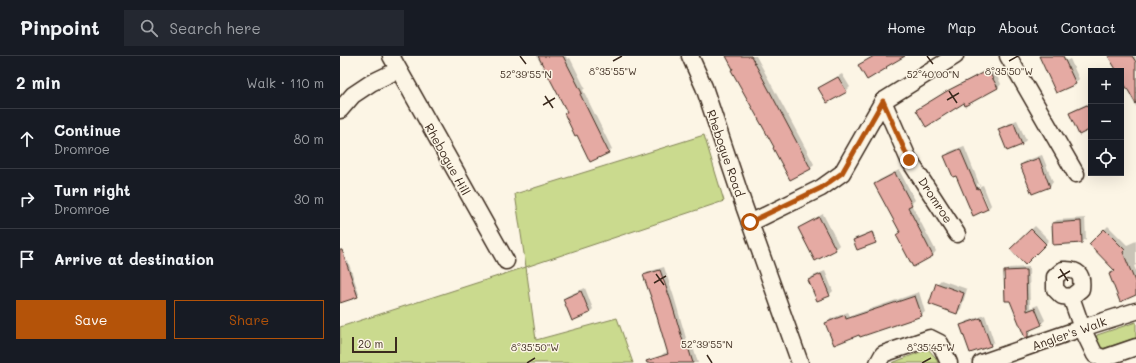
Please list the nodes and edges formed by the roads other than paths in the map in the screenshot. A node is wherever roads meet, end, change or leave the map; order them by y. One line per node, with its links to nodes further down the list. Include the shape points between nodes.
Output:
1 (391, 56): 5 (street, Rhebogue Hill)
2 (690, 56): 9 (street, Rhebogue Road, via 704,87)
3 (955, 56): 6 (street)
4 (1008, 56): 8 (street)
5 (398, 70): 7 (street, via 353,95); 11 (street, Rhebogue Hill)
6 (883, 101): 9 (street, via 842,173 821,188); 10 (street, Dromroe, via 909,160)
7 (340, 110)
8 (1076, 174)
9 (750, 222): 16 (street, Rhebogue Road)
10 (957, 234)
11 (506, 261)
12 (1071, 297): 14 (street)
13 (1136, 311): 14 (street, Angler's Walk)
14 (1082, 328): 15 (street, via 1095,355 1104,358); 19 (street, Angler's Walk)
15 (1136, 347)
16 (800, 363)
17 (878, 363): 18 (street, via 883,354 930,338 940,343)
18 (949, 363)
19 (980, 363)

